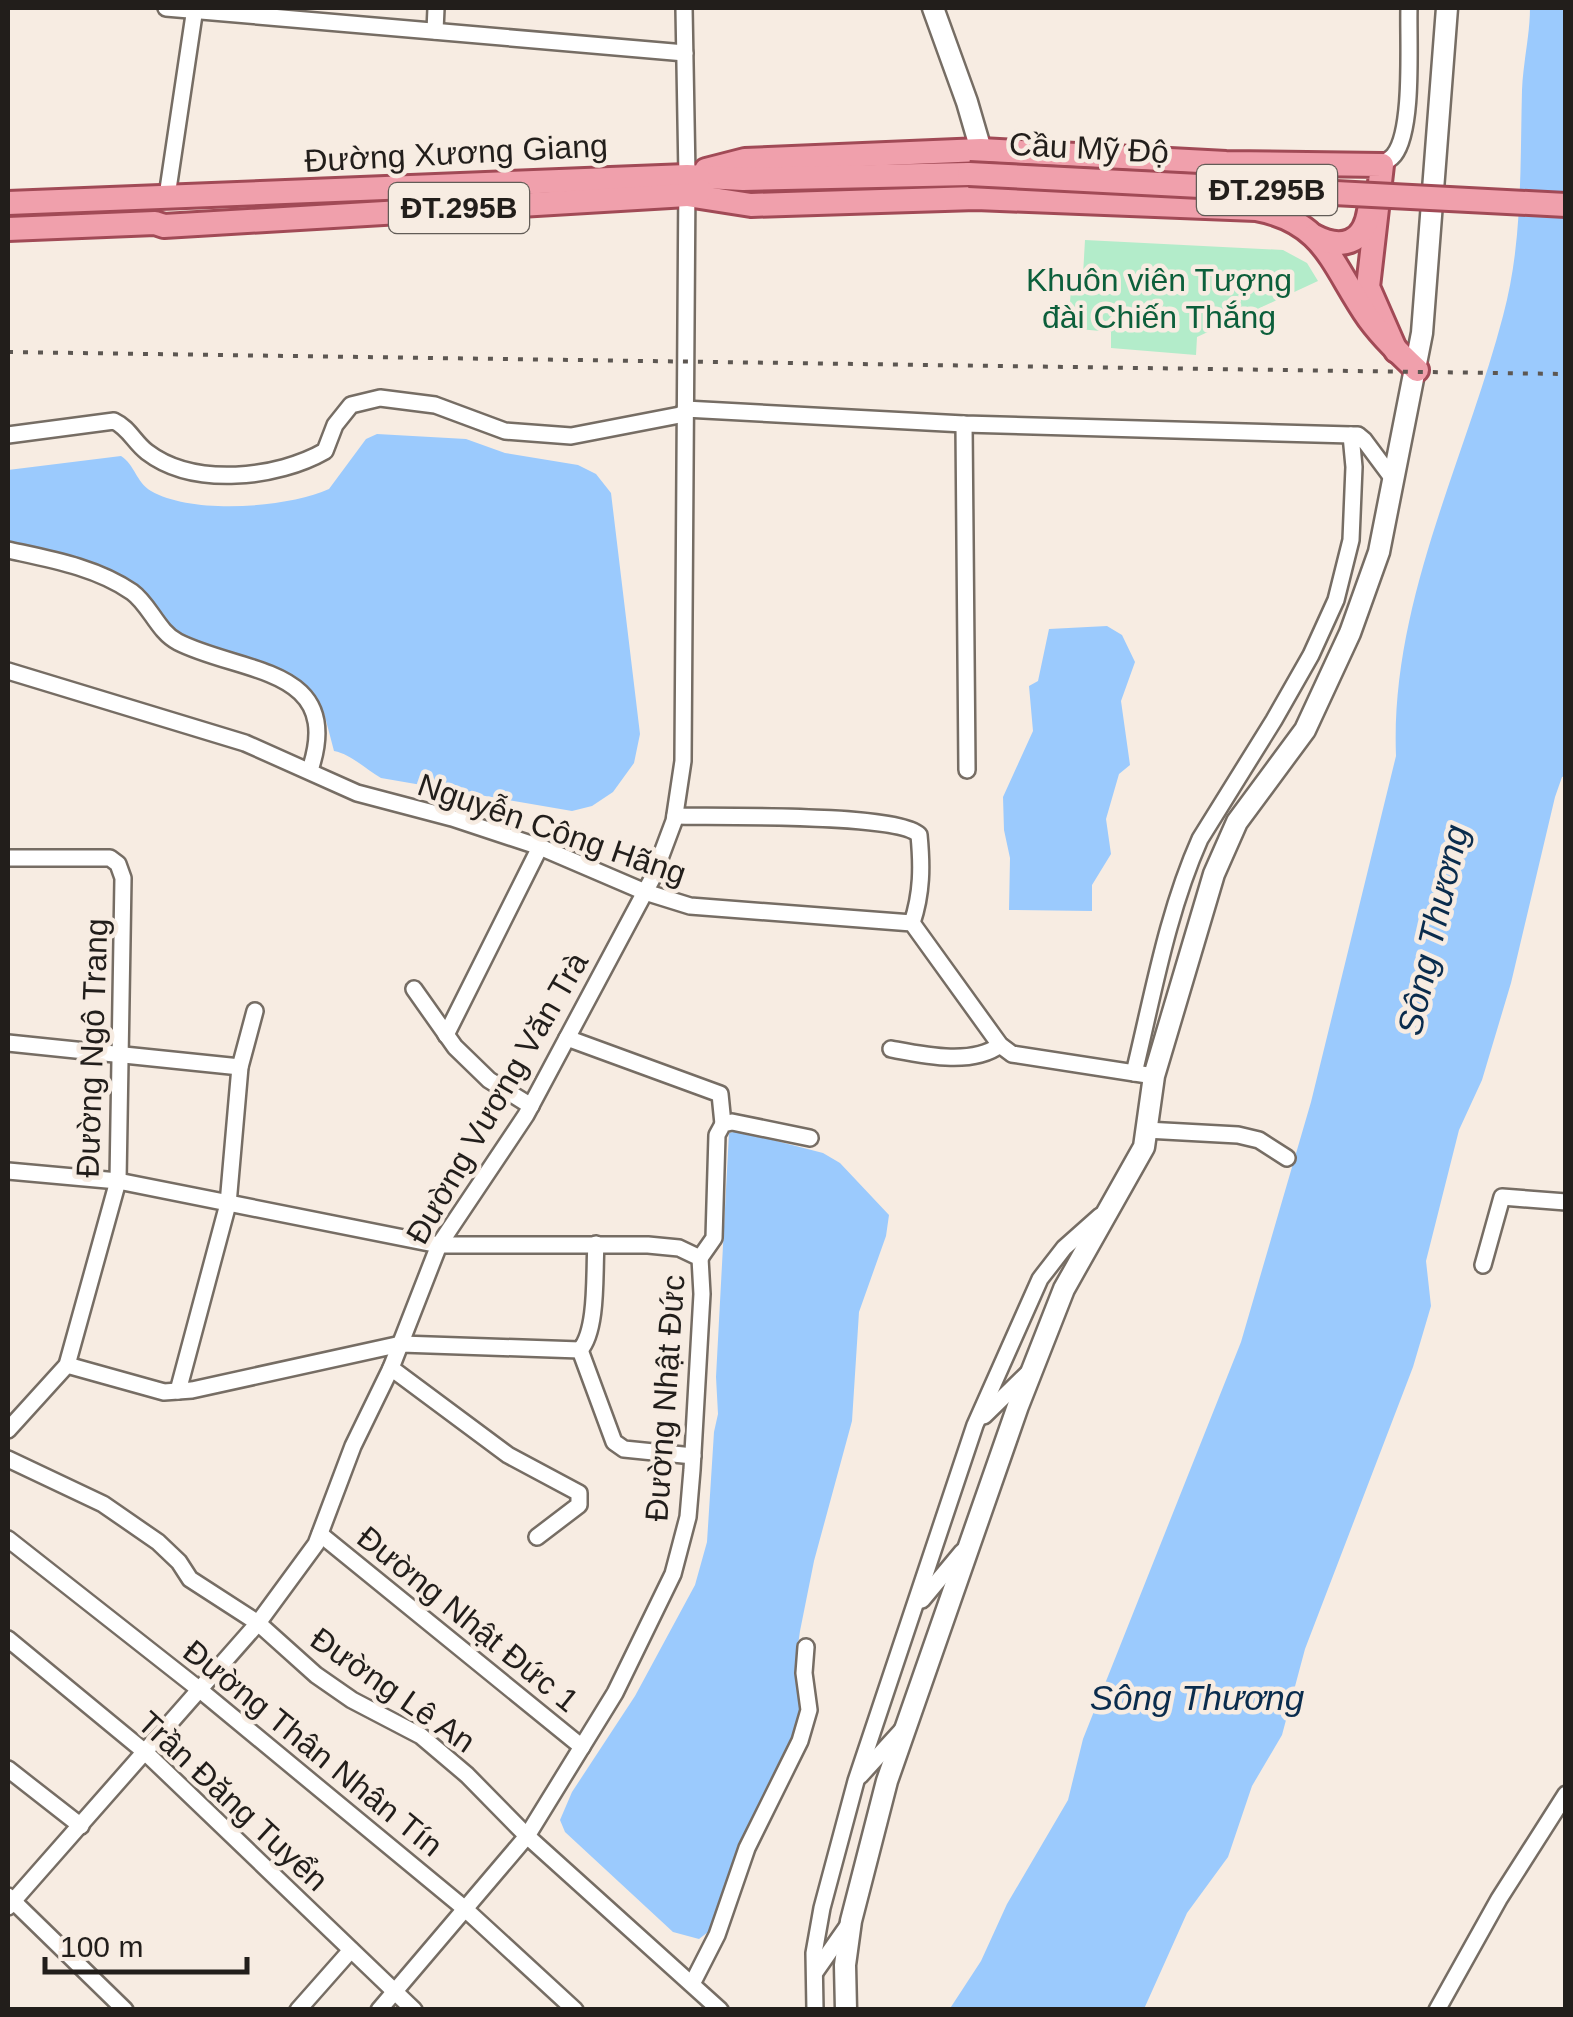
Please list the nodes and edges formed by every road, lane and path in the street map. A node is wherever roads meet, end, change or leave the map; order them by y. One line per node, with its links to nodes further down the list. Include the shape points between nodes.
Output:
1 (166, 8): 7 (street)
2 (436, 8): 8 (street)
3 (684, 8): 9 (street, Đường Vương Văn Trà)
4 (932, 8): 10 (street)
5 (1409, 8): 11 (street, via 1409,92 1400,141 1394,155)
6 (1447, 8): 21 (street)
7 (194, 9): 8 (street); 14 (street)
8 (435, 31): 9 (street)
9 (685, 53): 13 (street, Đường Vương Văn Trà)
10 (981, 150): 11 (main road); 13 (main road, via 745,160)
11 (1377, 164): 19 (main road, via 1362,231 1336,245); 20 (main road, via 1368,287)
12 (969, 174): 13 (main road, Đường Xương Giang / ĐT.295B); 16 (main road, Cầu Mỹ Độ / ĐT.295B, bridge)
13 (687, 185): 14 (main road, Đường Xương Giang / ĐT.295B); 17 (main road, Đường Xương Giang / ĐT.295B); 19 (main road, via 751,205 976,198 1256,210 1298,222); 22 (street, Đường Vương Văn Trà)
14 (165, 197): 15 (main road, Đường Xương Giang / ĐT.295B); 17 (main road, via 179,210)
15 (8, 203)
16 (1566, 205)
17 (164, 223): 18 (main road, Đường Xương Giang / ĐT.295B)
18 (8, 229)
19 (1314, 236): 20 (main road)
20 (1396, 351): 21 (main road)
21 (1417, 370): 26 (street)
22 (685, 412): 23 (street); 24 (street, via 571,436 505,431 435,404 380,398 352,406 335,425 326,451 300,465 225,476 170,465 114,421); 31 (street, Đường Vương Văn Trà)
23 (964, 424): 25 (street); 30 (street)
24 (8, 435)
25 (1350, 435): 26 (street, via 1364,440); 45 (street, via 1351,540 1336,600 1186,869 1165,942)
26 (1393, 479): 45 (street, via 1378,552 1350,632 1304,730 1237,822)
27 (8, 550): 29 (street, via 94,572 133,592 176,641 274,674 300,690 319,734)
28 (8, 671): 29 (street, Nguyễn Công Hãng, via 245,743)
29 (310, 770): 32 (street, Nguyễn Công Hãng, via 357,793)
30 (967, 770)
31 (676, 816): 34 (street, Đường Vương Văn Trà); 35 (street, via 836,820 915,830 922,863)
32 (540, 847): 34 (street, Nguyễn Công Hãng); 38 (street)
33 (8, 858): 43 (street, Đường Ngô Trang, via 110,858 118,864)
34 (645, 892): 35 (street, Nguyễn Công Hãng, via 690,906); 39 (street, Đường Vương Văn Trà)
35 (912, 924): 41 (street)
36 (414, 988): 38 (street)
37 (254, 1011): 44 (street)
38 (446, 1034): 46 (street, via 489,1080)
39 (567, 1038): 46 (street, Đường Vương Văn Trà); 47 (street, via 720,1094)
40 (8, 1043): 43 (street)
41 (1000, 1045): 42 (street, via 976,1056); 45 (street, via 1028,1059)
42 (891, 1049)
43 (120, 1055): 44 (street); 52 (street, Đường Ngô Trang)
44 (240, 1068): 54 (street)
45 (1144, 1075): 48 (street)
46 (530, 1106): 57 (street, Đường Vương Văn Trà)
47 (723, 1124): 49 (street); 58 (street, via 716,1135 714,1238)
48 (1146, 1130): 50 (street, via 1238,1135); 55 (street, via 1130,1175)
49 (810, 1138)
50 (1287, 1158)
51 (8, 1171): 52 (street, Đường Nhật Đức)
52 (118, 1181): 54 (street, Đường Nhật Đức); 62 (street, Đường Ngô Trang)
53 (1566, 1202): 59 (street, via 1502,1198)
54 (228, 1204): 57 (street, Đường Nhật Đức); 65 (street)
55 (1106, 1210): 63 (street, via 1064,1289); 67 (street, via 1040,1279)
56 (596, 1244): 57 (street, Đường Nhật Đức); 58 (street, Đường Nhật Đức, via 679,1248); 61 (street, via 590,1328)
57 (439, 1245): 60 (street, Đường Vương Văn Trà)
58 (700, 1258): 68 (street, Đường Nhật Đức)
59 (1483, 1264)
60 (401, 1344): 61 (street); 64 (street, Đường Vương Văn Trà); 65 (street)
61 (580, 1350): 68 (street, via 614,1442)
62 (67, 1365): 65 (street); 66 (street, Đường Ngô Trang)
63 (1034, 1366): 67 (street); 73 (street)
64 (391, 1368): 70 (street, Đường Vương Văn Trà); 72 (street, via 508,1456 579,1493 579,1505)
65 (178, 1391)
66 (10, 1422)
67 (975, 1425): 74 (street)
68 (693, 1456): 80 (street, Đường Nhật Đức, via 688,1517 673,1574)
69 (8, 1459): 75 (street, Đường Lê An, via 103,1504 158,1542 190,1579)
70 (320, 1534): 75 (street, Đường Vương Văn Trà); 80 (street, Đường Nhật Đức 1)
71 (8, 1538): 78 (street, Đường Thân Nhân Tín)
72 (537, 1538)
73 (968, 1546): 74 (street); 79 (street)
74 (914, 1610): 83 (street)
75 (258, 1623): 78 (street, Đường Vương Văn Trà); 86 (street, Đường Lê An, via 328,1683 421,1736)
76 (8, 1639): 81 (street, Trần Đăng Tuyển)
77 (806, 1647): 92 (street, via 809,1710 800,1741 754,1832)
78 (200, 1690): 81 (street, Đường Vương Văn Trà); 88 (street, Đường Thân Nhân Tín)
79 (905, 1727): 83 (street); 89 (street)
80 (582, 1747): 86 (street, Đường Nhật Đức)
81 (144, 1752): 85 (street, Đường Vương Văn Trà); 90 (street, Trần Đăng Tuyển)
82 (8, 1769): 85 (street)
83 (856, 1781): 91 (street, via 822,1908)
84 (1566, 1794): 102 (street)
85 (81, 1826): 87 (street, Đường Vương Văn Trà)
86 (527, 1836): 88 (street, Đường Nhật Đức); 92 (street, Đường Lê An)
87 (9, 1901): 95 (street)
88 (464, 1908): 93 (street, Đường Nhật Đức); 99 (street, Đường Thân Nhân Tín)
89 (851, 1921): 91 (street); 101 (street)
90 (350, 1950): 93 (street, Trần Đăng Tuyển); 96 (street)
91 (814, 1972): 100 (street)
92 (692, 1984): 94 (street, Đường Lê An)
93 (393, 1991): 97 (street, Đường Nhật Đức); 98 (street, Trần Đăng Tuyển)
94 (719, 2009)
95 (125, 2010)
96 (298, 2010)
97 (379, 2010)
98 (414, 2010)
99 (574, 2010)
100 (816, 2010)
101 (846, 2010)
102 (1437, 2010)

